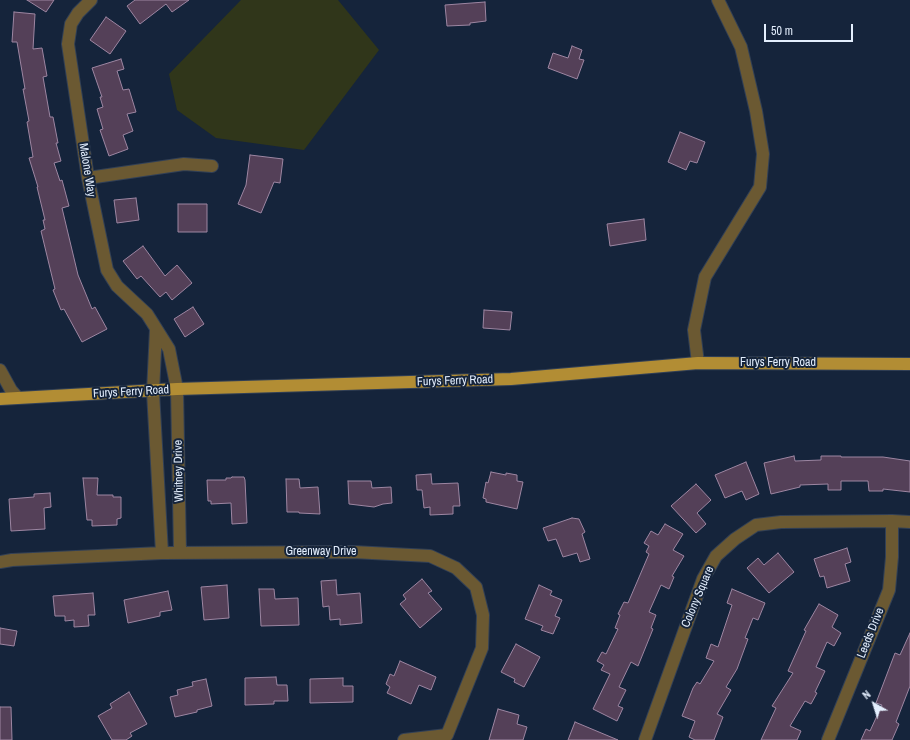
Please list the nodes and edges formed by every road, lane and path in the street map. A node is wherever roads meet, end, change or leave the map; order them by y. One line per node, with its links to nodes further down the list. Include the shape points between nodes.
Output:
1 (91, 0): 4 (street, Malone Way, via 78,13 72,24 68,44)
2 (718, 0): 6 (street, via 741,47 763,154 760,187 705,277 694,330)
3 (212, 166): 4 (street, via 184,164)
4 (88, 178): 5 (street, Malone Way, via 107,270 117,286 147,314)
5 (156, 329): 9 (street, Malone Way, via 169,349); 10 (street)
6 (698, 363): 7 (main road, Furys Ferry Road); 9 (main road, Furys Ferry Road, via 511,379)
7 (910, 364)
8 (0, 370): 12 (street)
9 (177, 389): 10 (main road, Furys Ferry Road); 16 (street, Whitney Drive)
10 (153, 392): 12 (main road, Furys Ferry Road); 15 (street, Whitney Drive)
11 (0, 398): 12 (main road, Furys Ferry Road)
12 (18, 398)
13 (892, 521): 14 (street, Colony Square); 20 (street, Colony Square, via 781,522 756,525 735,539 716,556 703,579); 21 (street, Leeds Drive, via 889,590)
14 (910, 522)
15 (162, 553): 16 (street, Greenway Drive); 17 (street, Greenway Drive)
16 (180, 553): 18 (street, Greenway Drive, via 353,552 430,556 456,568 476,587 483,615 482,648)
17 (0, 562)
18 (447, 737): 19 (street, Greenway Drive)
19 (404, 740)
20 (644, 740)
21 (828, 740)

